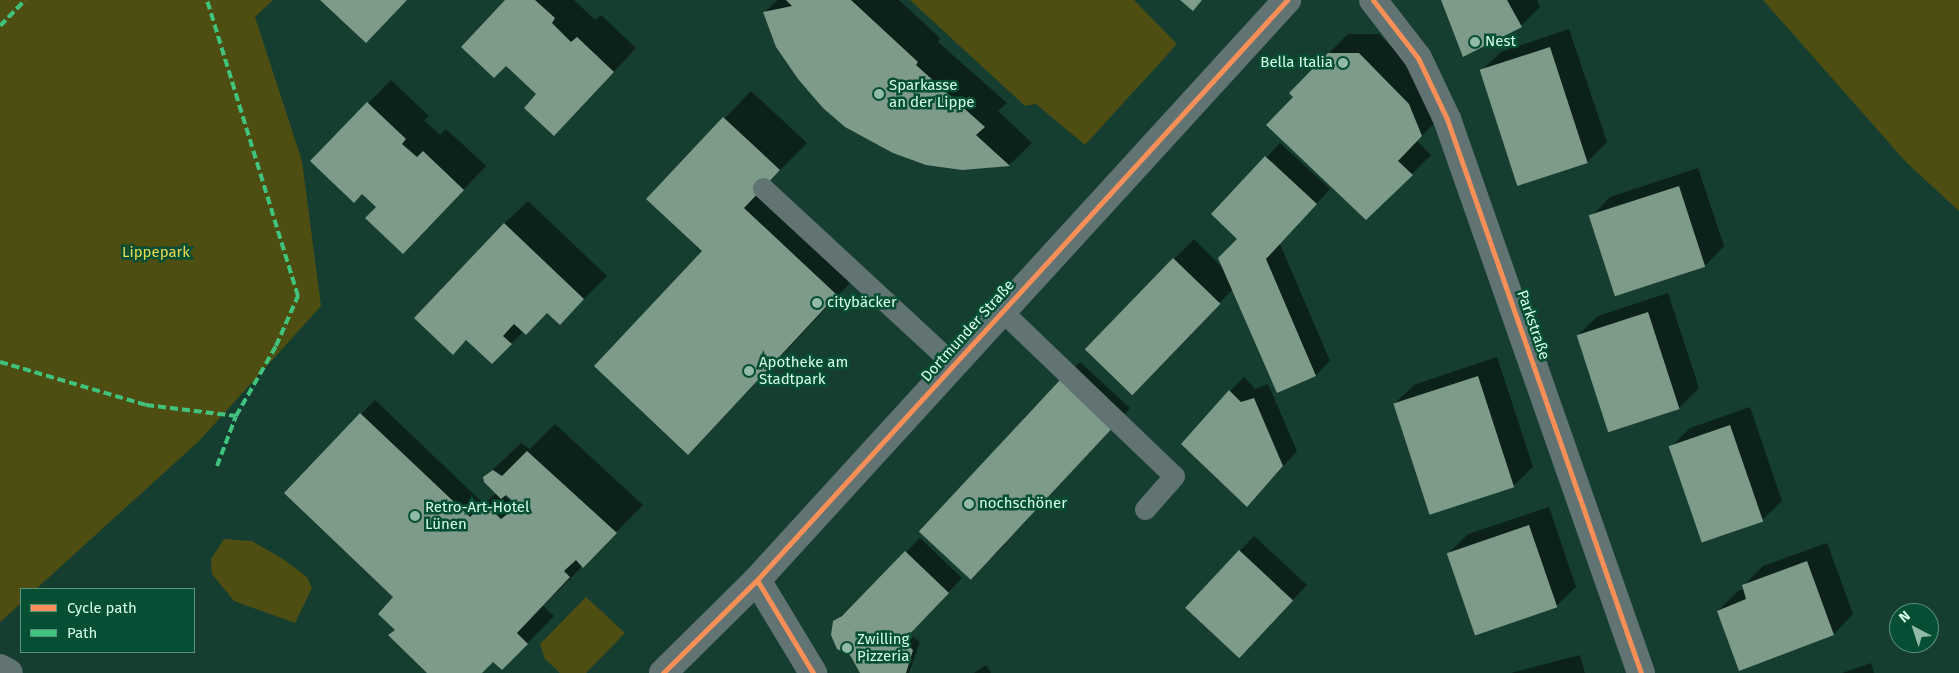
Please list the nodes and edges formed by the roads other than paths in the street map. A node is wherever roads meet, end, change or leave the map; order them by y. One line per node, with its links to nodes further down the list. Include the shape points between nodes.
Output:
1 (1287, 0): 4 (street, Dortmunder Straße)
2 (1374, 0): 12 (street, Parkstraße, via 1418,58 1448,118)
3 (763, 188): 5 (lane)
4 (1002, 311): 5 (street, Dortmunder Straße); 6 (lane, via 1174,476)
5 (954, 365): 7 (street, Dortmunder Straße)
6 (1145, 509)
7 (756, 580): 10 (street, Dortmunder Straße); 11 (street)
8 (0, 668): 9 (street)
9 (9, 673)
10 (663, 673)
11 (813, 673)
12 (1641, 673)

